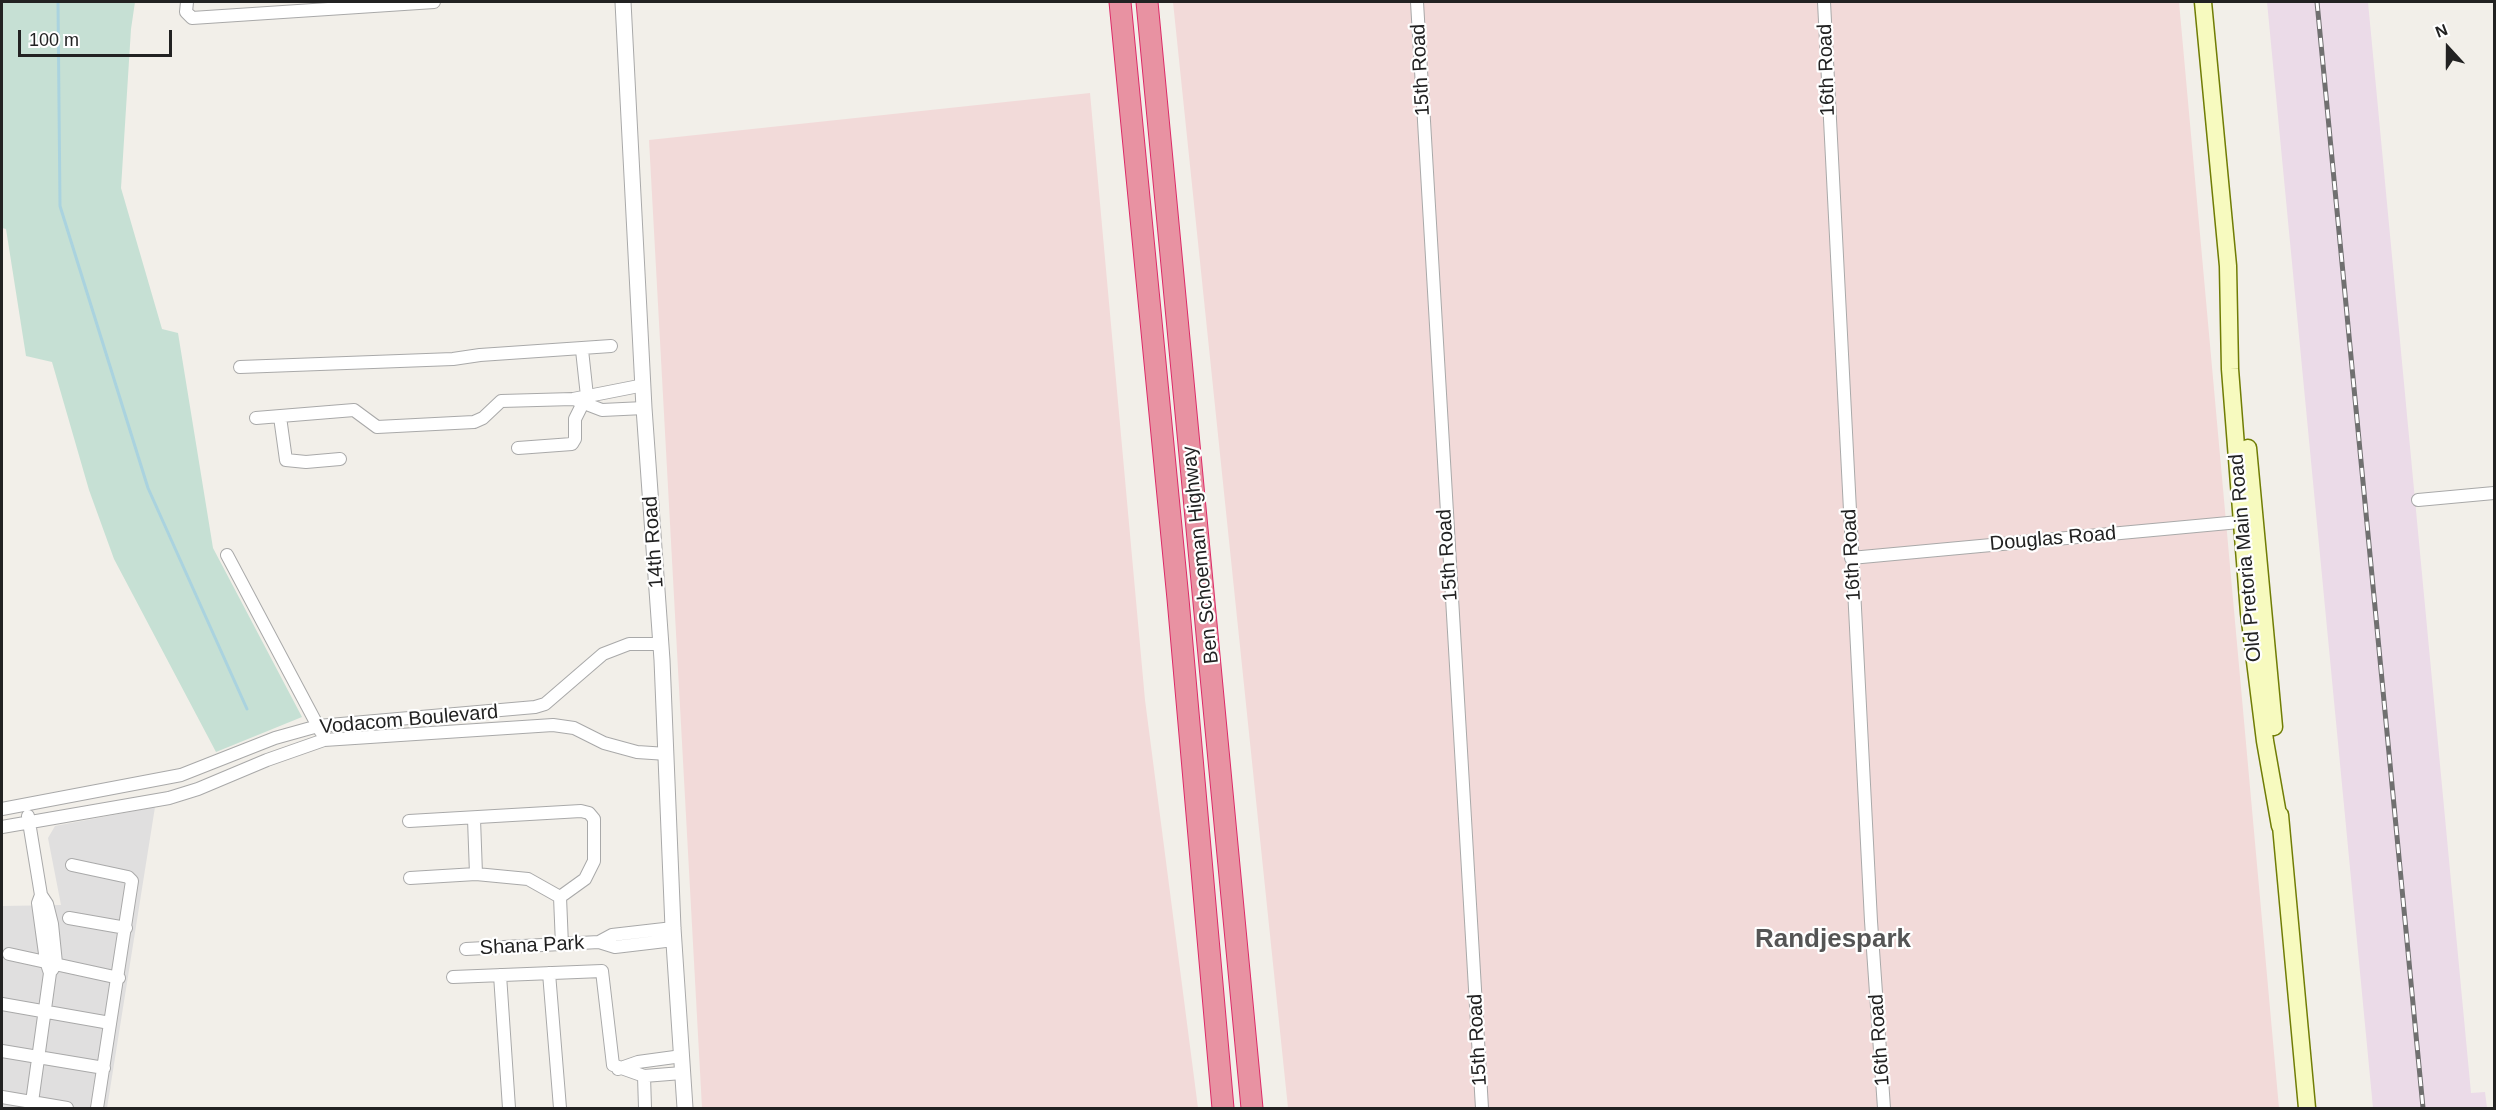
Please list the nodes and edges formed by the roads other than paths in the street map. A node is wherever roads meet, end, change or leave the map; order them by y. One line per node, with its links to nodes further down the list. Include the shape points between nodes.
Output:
1 (187, 2): 9 (street, via 186,12 192,18)
2 (434, 2): 9 (street)
3 (1120, 2): 62 (highway, Ben Schoeman Highway, via 1180,621)
4 (1147, 2): 69 (highway, Ben Schoeman Highway)
5 (1417, 2): 70 (street, 15th Road)
6 (1824, 2): 24 (street, 16th Road)
7 (2203, 2): 22 (main road, Old Pretoria Main Road, via 2229,289 2230,369)
8 (622, 4): 13 (street, 14th Road)
9 (364, 5)
10 (611, 346): 11 (street)
11 (582, 350): 12 (street); 14 (street)
12 (240, 367)
13 (644, 386): 14 (street); 15 (street, 14th Road)
14 (581, 399): 15 (street, via 603,410); 16 (street, via 501,401 474,422 377,427 354,410); 18 (street, via 572,444)
15 (644, 408): 25 (street, 14th Road)
16 (280, 417): 17 (street); 19 (street, via 286,460)
17 (256, 418)
18 (518, 448)
19 (340, 459)
20 (2494, 493): 21 (street)
21 (2418, 500)
22 (2248, 521): 24 (street, Douglas Road); 72 (main road, Old Pretoria Main Road, via 2257,680 2280,826)
23 (227, 555): 26 (street)
24 (1851, 558): 71 (street, 16th Road)
25 (661, 644): 26 (street, Vodacom Boulevard, via 629,644 603,654 545,704 535,707); 28 (street, 14th Road)
26 (318, 726): 27 (street); 29 (street, Vodacom Boulevard, via 275,738 181,775)
27 (324, 740): 28 (street, Vodacom Boulevard, via 553,725 574,728 604,743 637,752); 33 (street, Vodacom Boulevard, via 168,798)
28 (666, 754): 41 (street, 14th Road)
29 (25, 805): 30 (street, Vodacom Boulevard); 33 (street)
30 (2, 809)
31 (474, 819): 32 (street); 36 (street); 38 (street, via 581,811 591,815 594,861 585,879)
32 (409, 821)
33 (29, 822): 34 (street, Vodacom Boulevard); 45 (street)
34 (2, 827)
35 (72, 866): 40 (street, via 132,879)
36 (476, 874): 37 (street); 38 (street, via 528,879)
37 (410, 878)
38 (560, 897): 42 (street)
39 (69, 918): 40 (street)
40 (126, 928): 49 (street)
41 (673, 934): 42 (street, Shana Park, via 612,935 598,942); 54 (street, 14th Road)
42 (562, 945): 43 (street, Shana Park)
43 (466, 949)
44 (9, 954): 45 (street)
45 (50, 966): 49 (street); 51 (street)
46 (549, 973): 47 (street); 57 (street, via 602,971 611,1062); 66 (street)
47 (500, 975): 48 (street); 65 (street)
48 (453, 977)
49 (119, 978): 52 (street)
50 (2, 1004): 51 (street)
51 (46, 1013): 52 (street); 55 (street)
52 (110, 1023): 56 (street)
53 (2, 1051): 55 (street)
54 (682, 1056): 57 (street); 58 (street, 14th Road)
55 (40, 1059): 56 (street); 61 (street)
56 (104, 1068): 64 (street)
57 (618, 1069): 59 (street)
58 (682, 1073): 59 (street); 68 (street, 14th Road)
59 (644, 1076): 67 (street)
60 (2, 1097): 61 (street)
61 (32, 1102): 63 (street)
62 (1220, 1102)
63 (68, 1108)
64 (97, 1108)
65 (509, 1108)
66 (560, 1108)
67 (645, 1108)
68 (685, 1108)
69 (1252, 1108)
70 (1482, 1108)
71 (1884, 1108)
72 (2307, 1108)

